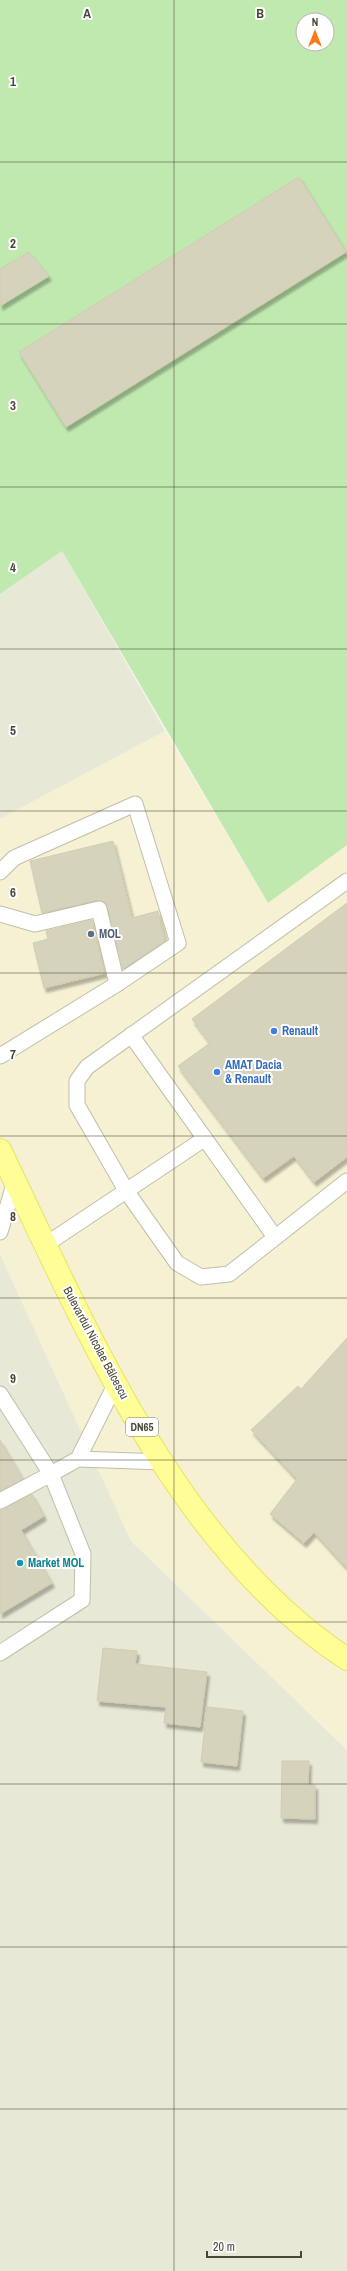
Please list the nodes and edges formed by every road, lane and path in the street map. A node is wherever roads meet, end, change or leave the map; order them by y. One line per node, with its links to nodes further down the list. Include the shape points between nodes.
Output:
1 (0, 872): 4 (lane, via 14,858 135,804 178,942)
2 (347, 881): 5 (lane)
3 (0, 914): 4 (lane, via 36,924 99,909)
4 (117, 984): 6 (lane)
5 (131, 1035): 7 (lane); 11 (lane, via 87,1066 77,1081 77,1105)
6 (0, 1056)
7 (204, 1140): 11 (lane); 13 (lane)
8 (0, 1150): 9 (main road, Bulevardul Nicolae Bălcescu / DN65)
9 (15, 1181): 12 (lane); 14 (main road, Bulevardul Nicolae Bălcescu / DN65)
10 (347, 1181): 13 (lane)
11 (127, 1192): 13 (lane, via 177,1263 201,1276 229,1274); 14 (lane)
12 (0, 1232)
13 (275, 1237)
14 (45, 1245): 15 (main road, Bulevardul Nicolae Bălcescu / DN65)
15 (116, 1383): 17 (lane); 18 (main road, Bulevardul Nicolae Bălcescu / DN65)
16 (0, 1394): 19 (lane)
17 (78, 1459): 18 (lane); 19 (lane)
18 (162, 1462): 22 (main road, Bulevardul Nicolae Bălcescu / DN65, via 214,1535 264,1590 328,1646)
19 (51, 1474): 20 (lane); 21 (lane, via 83,1554 82,1600)
20 (0, 1501)
21 (0, 1653)
22 (347, 1658)

